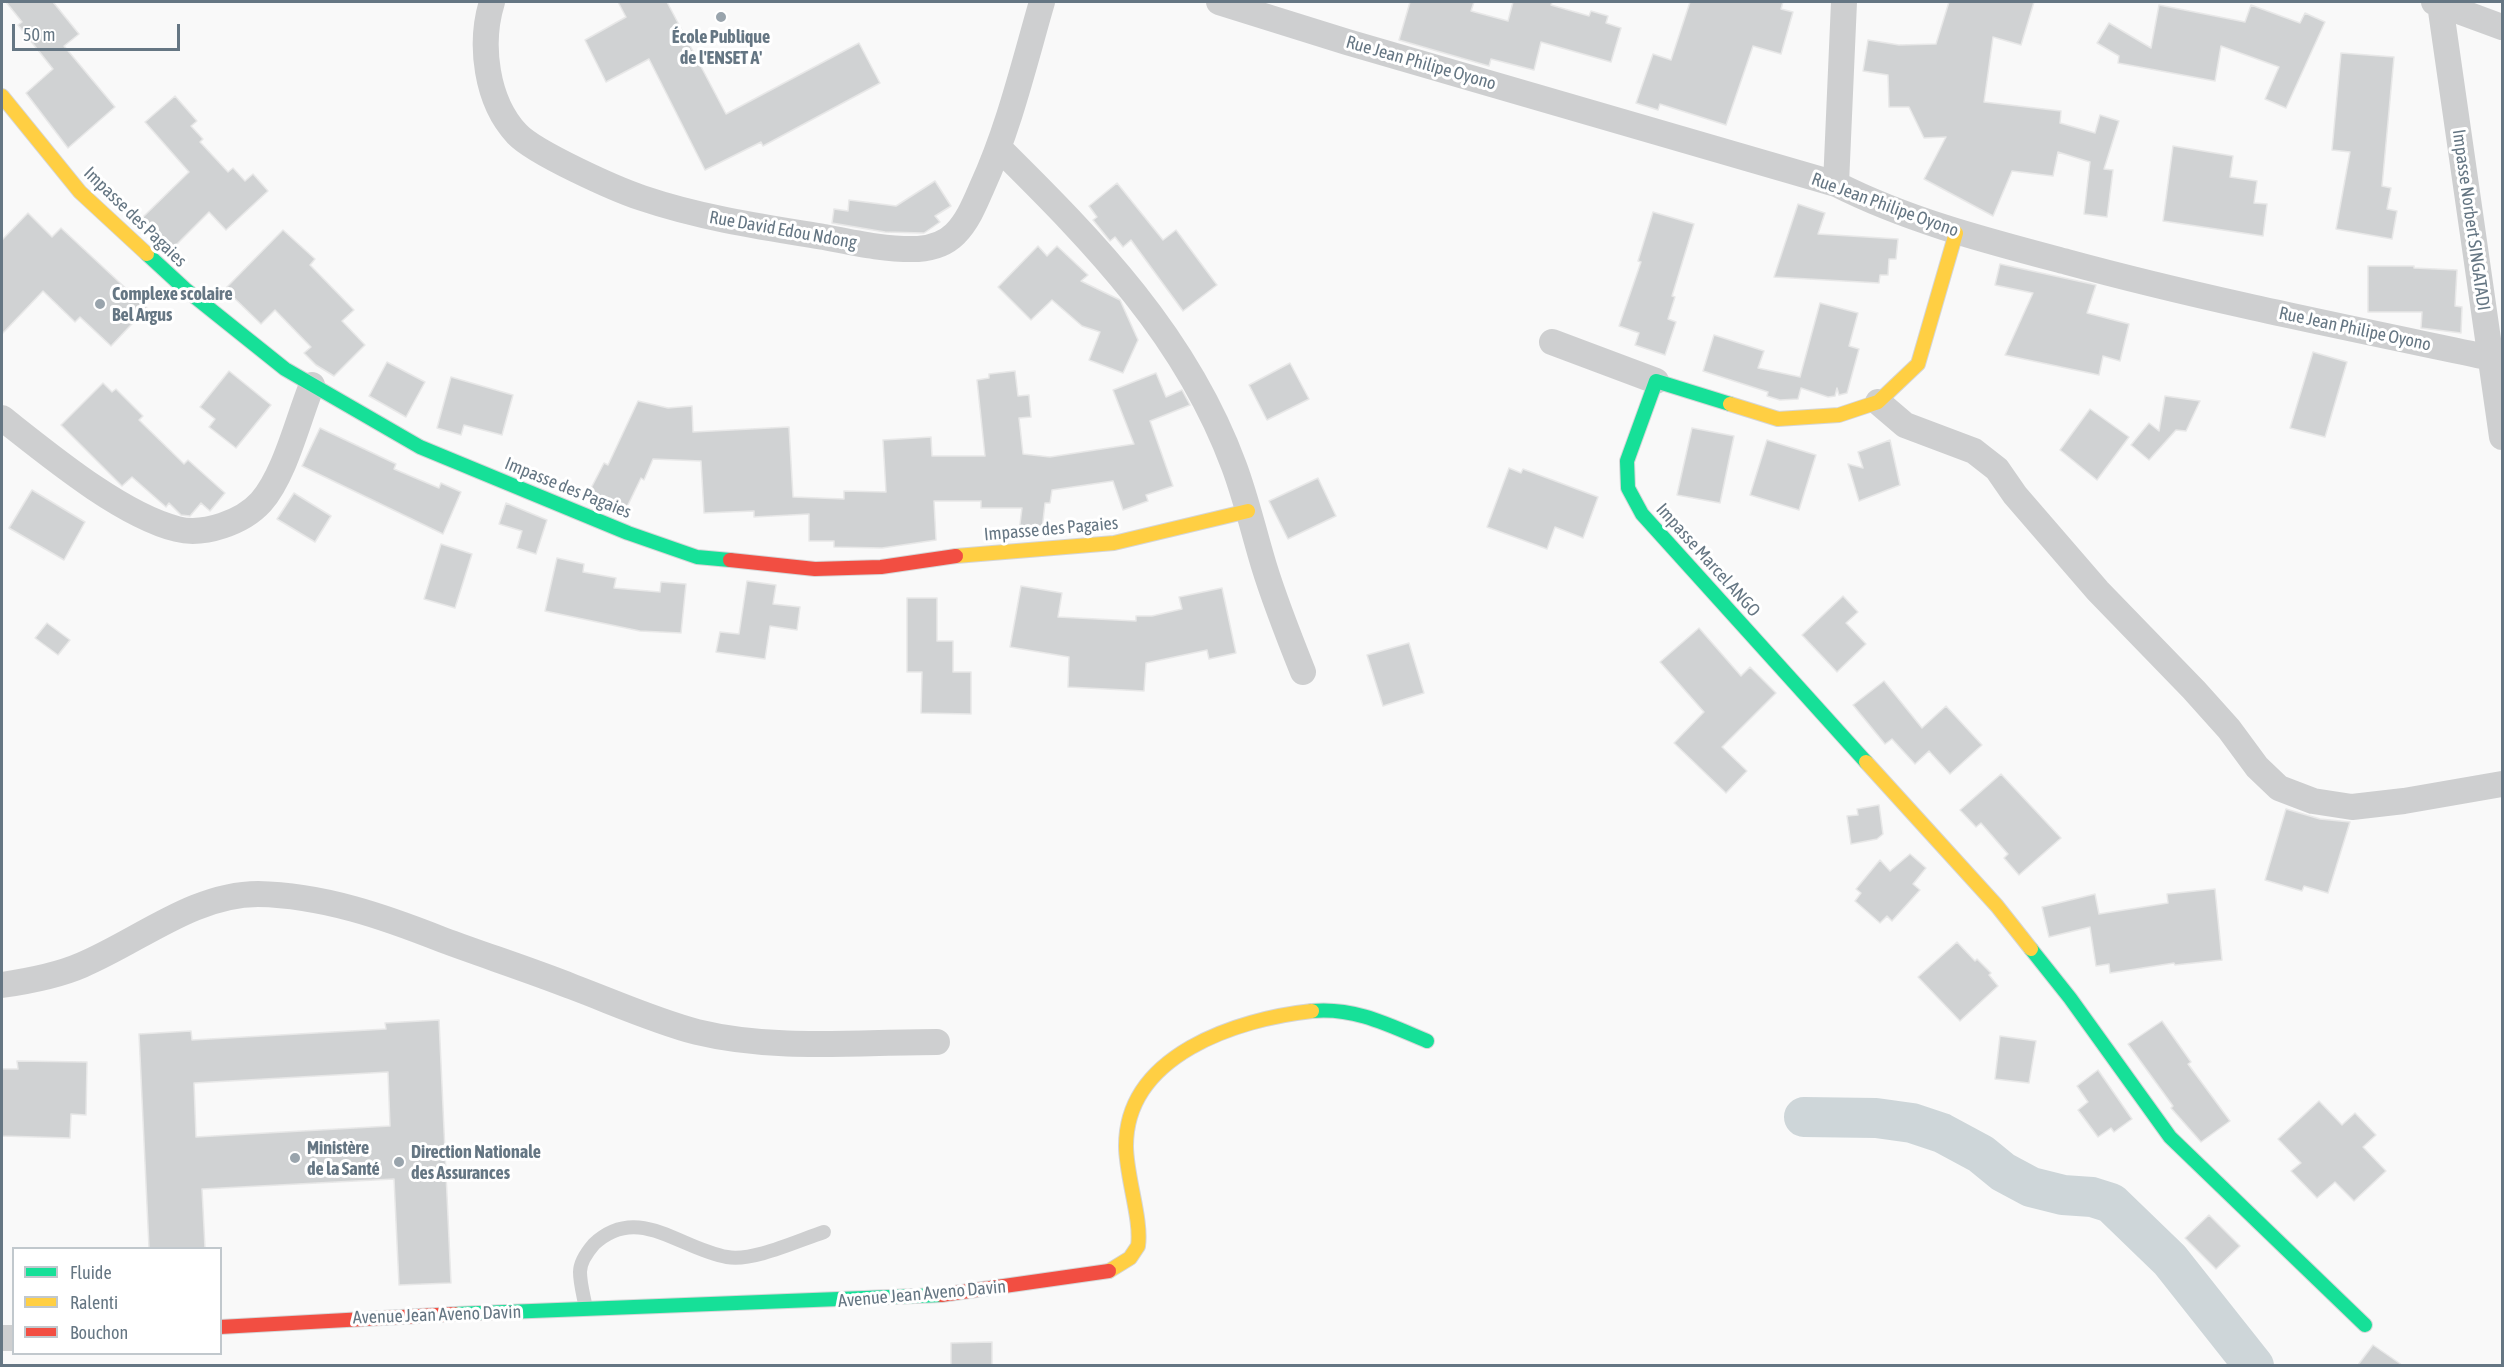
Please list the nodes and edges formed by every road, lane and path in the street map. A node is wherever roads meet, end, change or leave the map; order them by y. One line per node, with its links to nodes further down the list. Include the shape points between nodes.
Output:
1 (492, 2): 8 (street, Rue David Edou Ndong, via 486,53 490,79 504,118 519,136 610,185 672,207 707,217 865,244 894,248 939,245 955,234 967,218)
2 (1042, 2): 8 (street, Rue David Edou Ndong)
3 (1219, 2): 9 (street, Rue Jean Philipe Oyono)
4 (1845, 2): 9 (street)
5 (2437, 3): 6 (street); 12 (street, Impasse Norbert SINGATADI)
6 (2502, 27)
7 (2, 96): 14 (street, Impasse des Pagaies, via 75,185 106,216 245,339)
8 (999, 148): 18 (street, via 1114,267 1164,331 1234,465)
9 (1836, 184): 10 (street, Rue Jean Philipe Oyono)
10 (1956, 232): 12 (street, Rue Jean Philipe Oyono, via 2216,300); 15 (street, via 1918,364)
11 (1552, 342): 13 (street)
12 (2491, 358): 17 (street, Impasse Norbert SINGATADI)
13 (1656, 381): 15 (street, via 1778,419 1839,415); 26 (street, Impasse Marcel ANGO, via 1627,460 1628,488 1642,514 1997,906 2070,998 2170,1137)
14 (312, 385): 16 (street, via 261,502 240,518 213,528 180,530 146,519); 18 (street, Impasse des Pagaies, via 420,447 628,533 697,557 815,569 881,567 961,555 1114,543)
15 (1878, 402): 20 (street, via 1905,424 1974,451 1997,469 2098,591 2179,674 2278,788 2313,801 2352,807)
16 (2, 418)
17 (2502, 437)
18 (1248, 511): 19 (street)
19 (1303, 672)
20 (2502, 784)
21 (2, 985): 23 (street, via 80,966 206,903 260,894 385,917 612,1002 722,1037 768,1044)
22 (1427, 1041): 25 (street, Avenue Jean Aveno Davin, via 1363,1016 1315,1010 1292,1012 1211,1037 1174,1057 1146,1084 1132,1107 1128,1159 1139,1238 1129,1261 1107,1272 935,1296)
23 (937, 1042)
24 (825, 1232): 25 (lane, via 746,1258 727,1258 646,1228 628,1226 606,1234 588,1251 579,1270)
25 (586, 1309): 27 (street, Avenue Jean Aveno Davin)
26 (2365, 1325)
27 (222, 1327)

